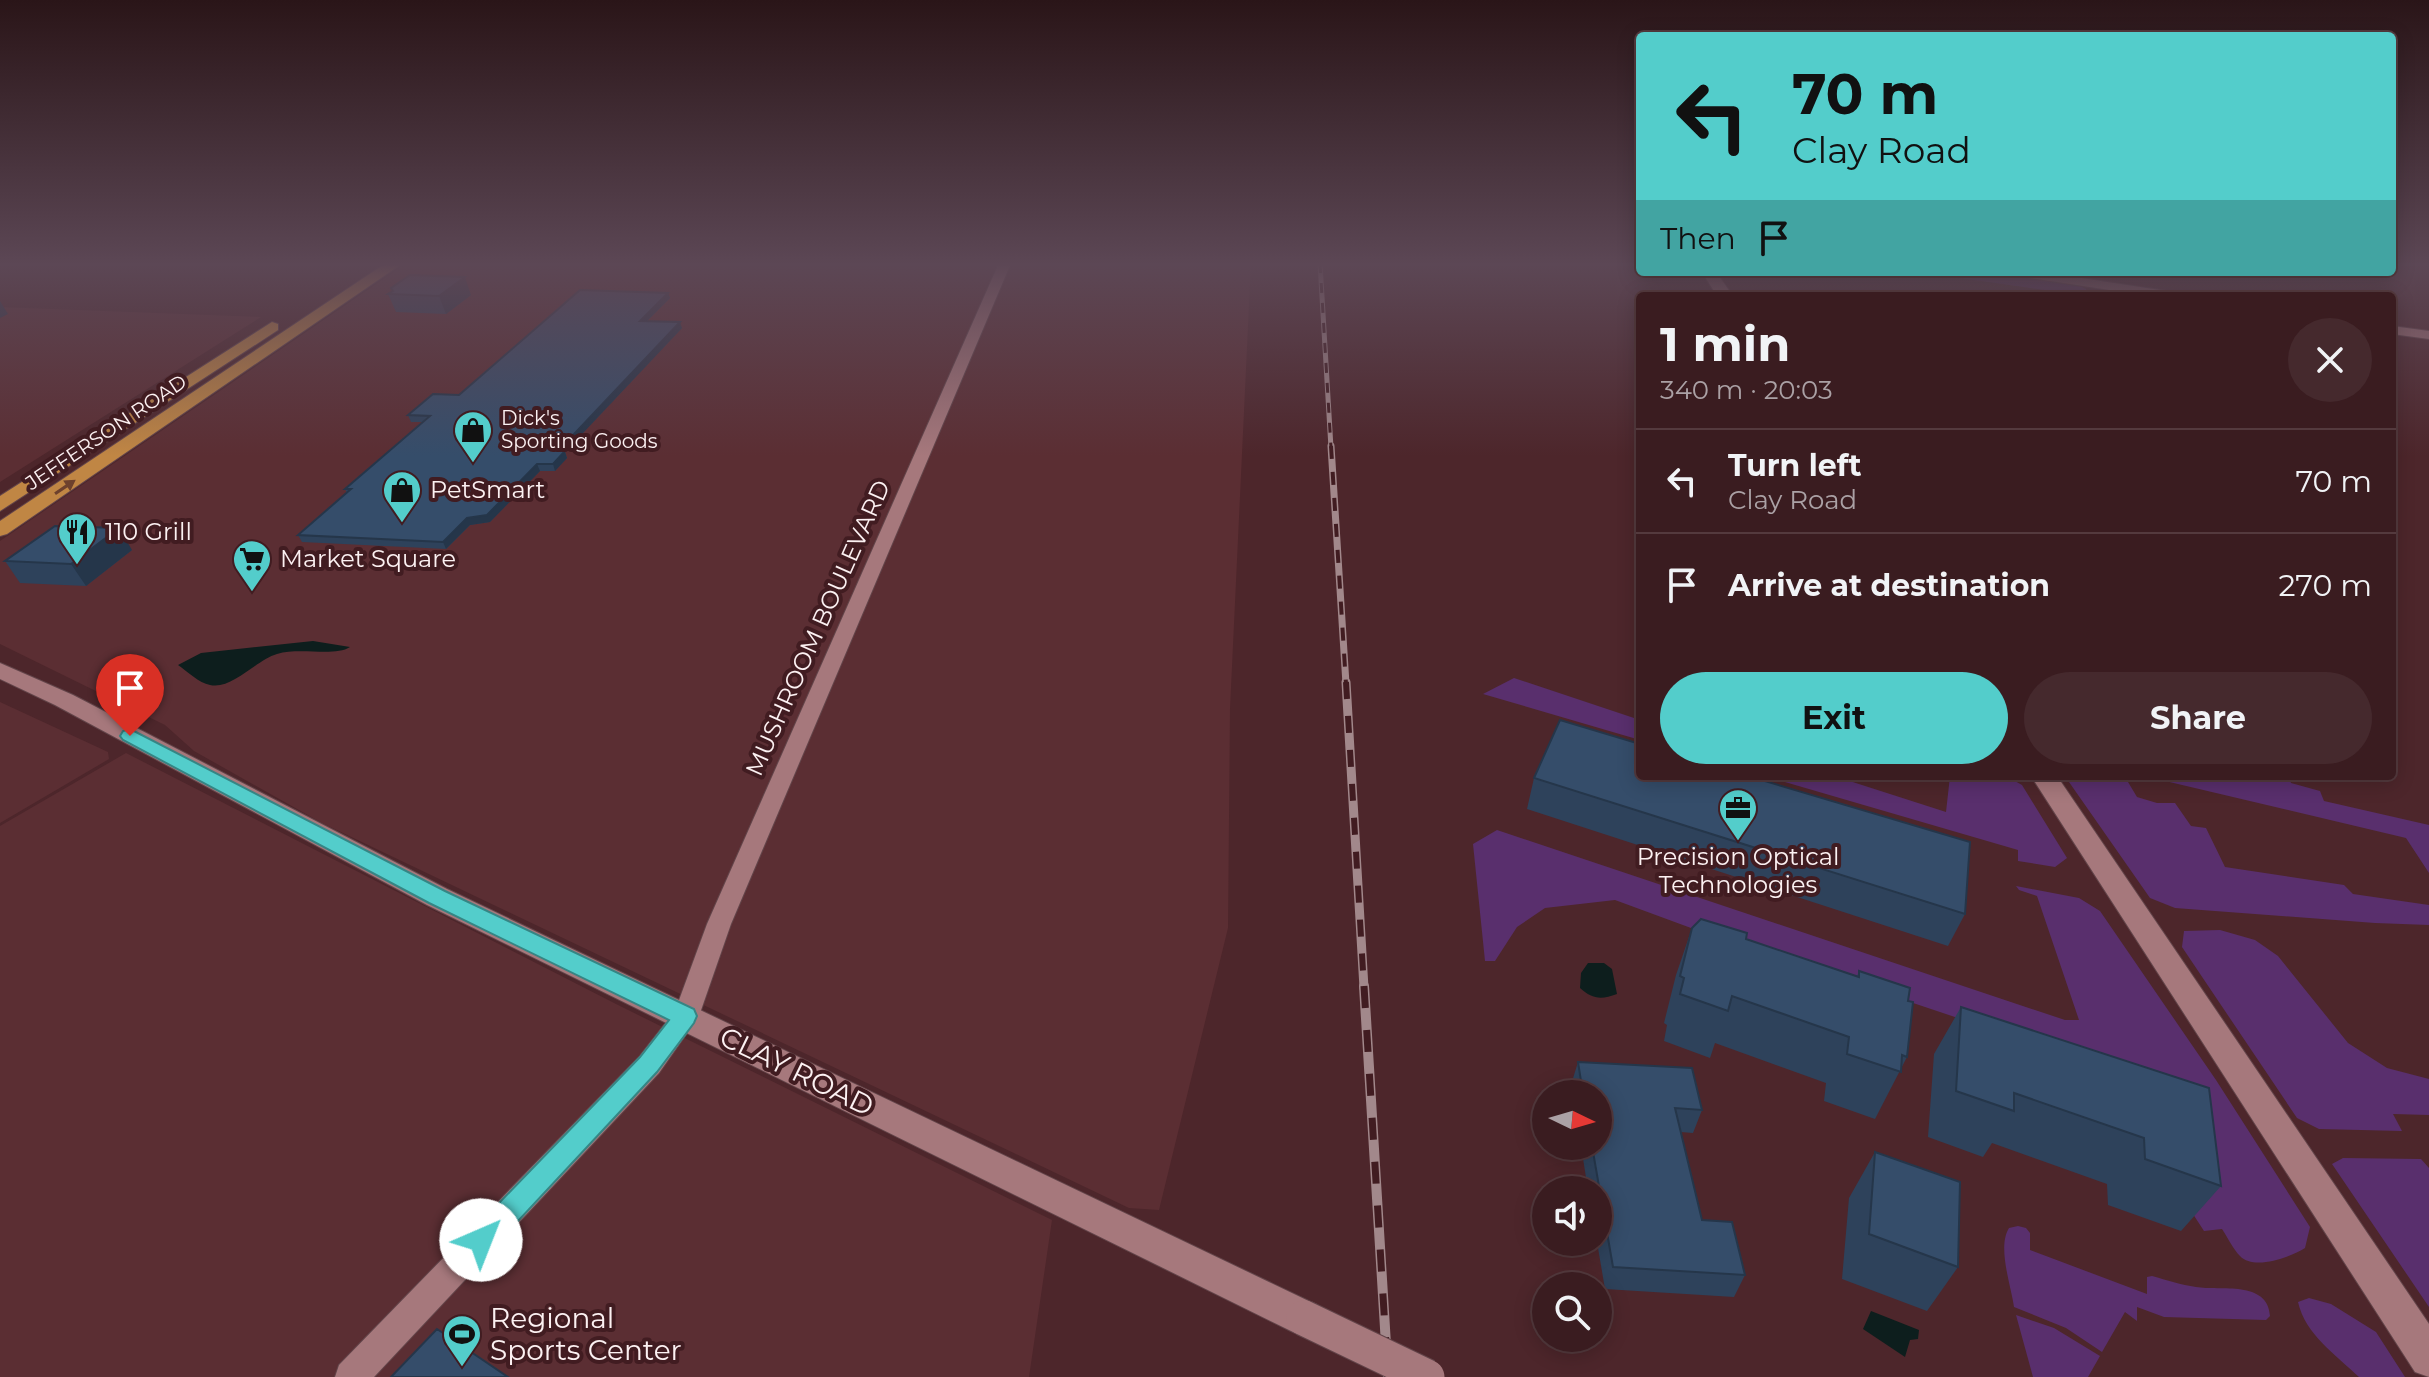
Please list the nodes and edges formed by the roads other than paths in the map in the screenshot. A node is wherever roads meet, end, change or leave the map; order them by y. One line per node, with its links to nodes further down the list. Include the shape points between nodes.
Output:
1 (272, 327): 6 (main road, JEFFERSON ROAD)
2 (301, 327): 7 (main road, JEFFERSON ROAD, one-way to 2)
3 (977, 327): 10 (street, MUSHROOM BOULEVARD, via 724,912)
4 (2396, 331): 5 (street)
5 (2429, 335)
6 (0, 505)
7 (0, 530)
8 (0, 670): 10 (street, CLAY ROAD, via 437,897)
9 (2047, 780): 11 (street)
10 (686, 1016): 12 (street, MUSHROOM BOULEVARD, via 649,1065); 13 (street, CLAY ROAD, bridge)
11 (2429, 1358)
12 (351, 1377)
13 (1427, 1377)

